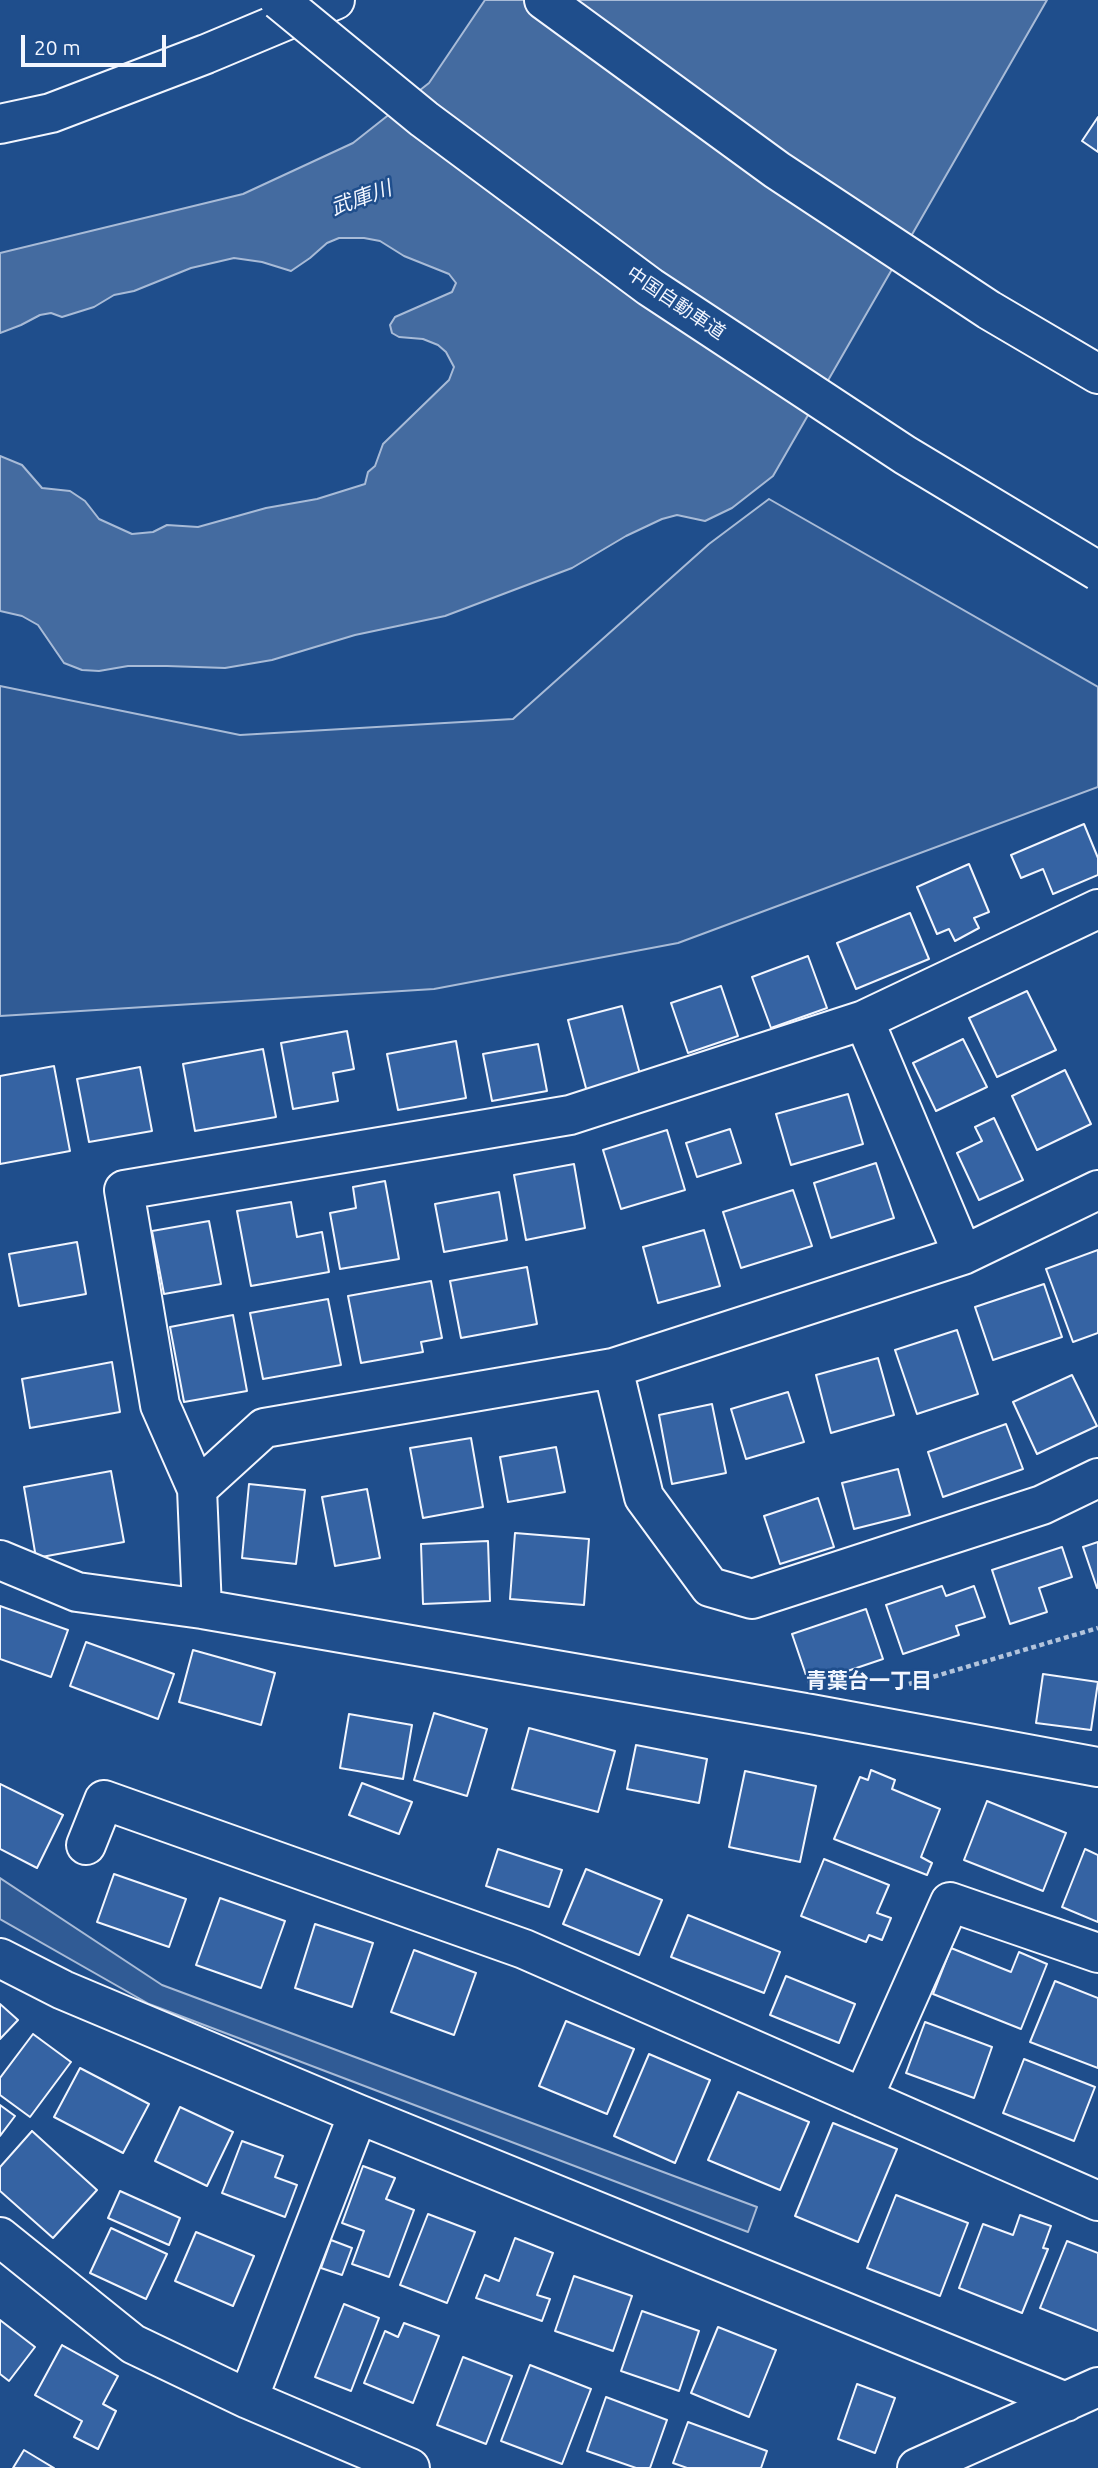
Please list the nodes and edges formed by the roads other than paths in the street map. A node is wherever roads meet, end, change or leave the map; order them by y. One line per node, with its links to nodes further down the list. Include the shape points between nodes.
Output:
1 (279, 0): 6 (main road, 中国自動車道, bridge, via 424,119 650,286 905,455)
2 (335, 0): 4 (main road, via 51,113)
3 (544, 0): 5 (main road, via 777,170 989,310)
4 (4, 116)
5 (1098, 374)
6 (1098, 571)
7 (1098, 909): 8 (main road)
8 (864, 1020): 10 (main road); 13 (main road, via 570,1115 124,1190 160,1405)
9 (1098, 1191): 10 (main road)
10 (963, 1255): 11 (main road)
11 (613, 1368): 12 (main road, via 644,1497 710,1587 752,1599 1042,1505); 13 (main road, via 264,1428)
12 (1098, 1478)
13 (197, 1489): 15 (main road)
14 (0, 1560): 15 (main road, via 77,1592)
15 (202, 1609): 16 (main road)
16 (1098, 1767)
17 (86, 1845): 20 (main road, via 104,1800 524,1949)
18 (1098, 1953): 20 (main road, via 950,1902)
19 (0, 1958): 21 (main road, via 63,1990)
20 (863, 2098): 22 (main road)
21 (358, 2114): 24 (main road); 25 (main road)
22 (1098, 2201)
23 (0, 2237): 25 (main road, via 133,2344)
24 (1082, 2394): 27 (main road)
25 (248, 2399): 26 (main road)
26 (410, 2468)
27 (917, 2468)

